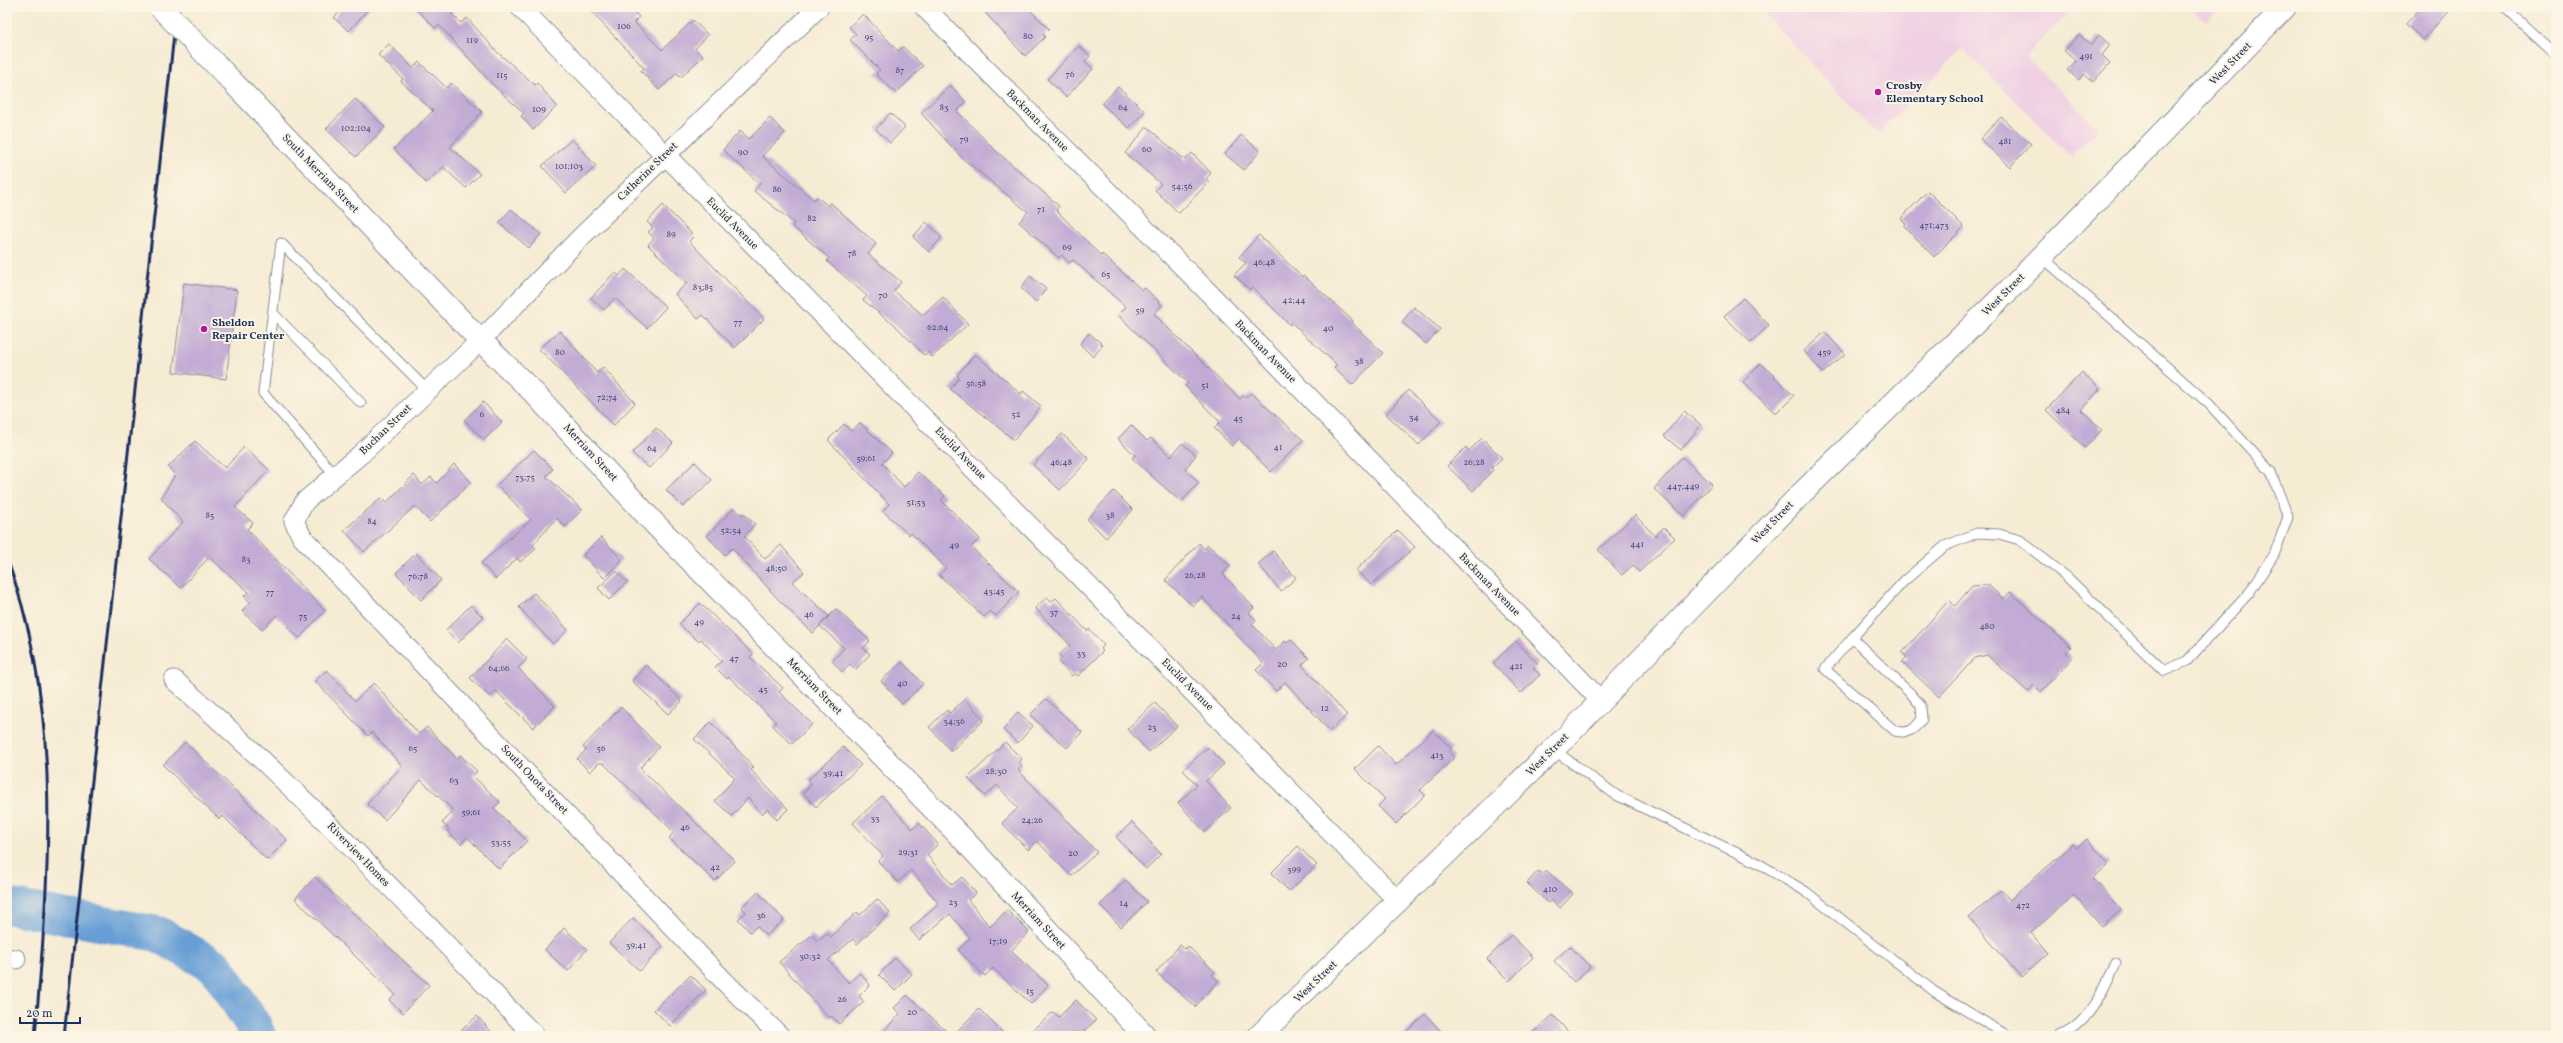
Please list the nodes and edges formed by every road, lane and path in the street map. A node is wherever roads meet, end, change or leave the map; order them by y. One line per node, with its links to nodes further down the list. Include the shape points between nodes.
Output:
1 (160, 7): 11 (street, South Merriam Street, bridge)
2 (520, 7): 8 (street, Euclid Avenue)
3 (818, 7): 8 (street, Catherine Street)
4 (924, 7): 18 (street, Backman Avenue, via 1210,294)
5 (2285, 7): 9 (street, West Street)
6 (2504, 7): 7 (lane)
7 (2556, 55)
8 (664, 156): 11 (street, Catherine Street); 20 (street, Euclid Avenue, via 869,360)
9 (2042, 257): 16 (lane, via 2209,404 2271,472 2288,517 2274,555 2249,593 2187,661 2164,671 2067,577 2020,540 2000,534 1977,533 1945,546 1904,581); 18 (street, West Street, via 1802,493)
10 (273, 313): 12 (lane, via 281,243); 13 (lane); 14 (lane, via 263,393)
11 (480, 341): 12 (street, Buchan Street); 24 (street, Merriam Street, via 534,393 654,523 963,839)
12 (427, 390): 14 (street, Buchan Street)
13 (362, 403)
14 (336, 476): 15 (street, Buchan Street, via 305,501)
15 (294, 520): 23 (street, South Onota Street, via 302,537 392,633 725,982)
16 (1852, 638): 16 (lane, via 1921,706 1922,719 1915,729 1906,733 1895,731 1825,669)
17 (174, 680): 22 (street, Riverview Homes, via 310,805)
18 (1601, 701): 19 (street, West Street)
19 (1554, 750): 20 (street, West Street); 26 (lane, via 1616,795 1756,862 1805,891 1935,992)
20 (1399, 902): 25 (street, West Street)
21 (2116, 963): 27 (lane, via 2088,1013 2070,1033)
22 (535, 1036)
23 (780, 1036)
24 (1145, 1036)
25 (1259, 1036)
26 (2008, 1036)
27 (2058, 1036)

